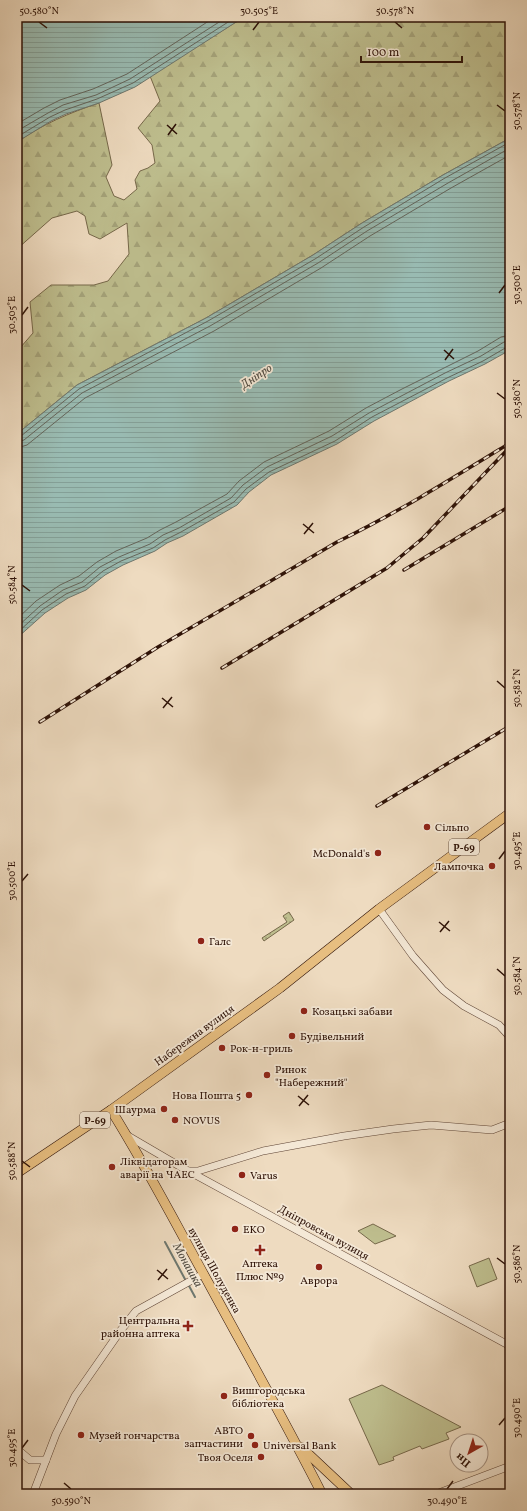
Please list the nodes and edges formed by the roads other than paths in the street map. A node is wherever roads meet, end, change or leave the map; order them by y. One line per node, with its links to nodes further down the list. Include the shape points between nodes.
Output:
1 (510, 813): 2 (main road, Набережна вулиця / Р-69)
2 (379, 909): 3 (street, via 413,956 443,990 464,1006 499,1025); 4 (main road, Набережна вулиця / Р-69, via 280,988)
3 (510, 1038)
4 (111, 1110): 6 (main road, вулиця Шолуденка); 8 (main road, Набережна вулиця / Р-69)
5 (510, 1123): 7 (street, via 492,1130 431,1126 393,1129 263,1151 198,1171)
6 (128, 1136): 7 (street, Дніпровська вулиця); 9 (main road, вулиця Шолуденка)
7 (187, 1170): 10 (street, Дніпровська вулиця)
8 (17, 1173)
9 (203, 1274): 11 (main road, вулиця Шолуденка); 13 (street, via 136,1311 75,1396)
10 (510, 1346)
11 (297, 1443): 16 (main road, вулиця Шолуденка); 17 (main road, вулиця Шолуденка)
12 (17, 1449): 13 (street, via 30,1460)
13 (46, 1460): 15 (street)
14 (510, 1466): 18 (street)
15 (33, 1494)
16 (322, 1494)
17 (351, 1494)
18 (436, 1494)

